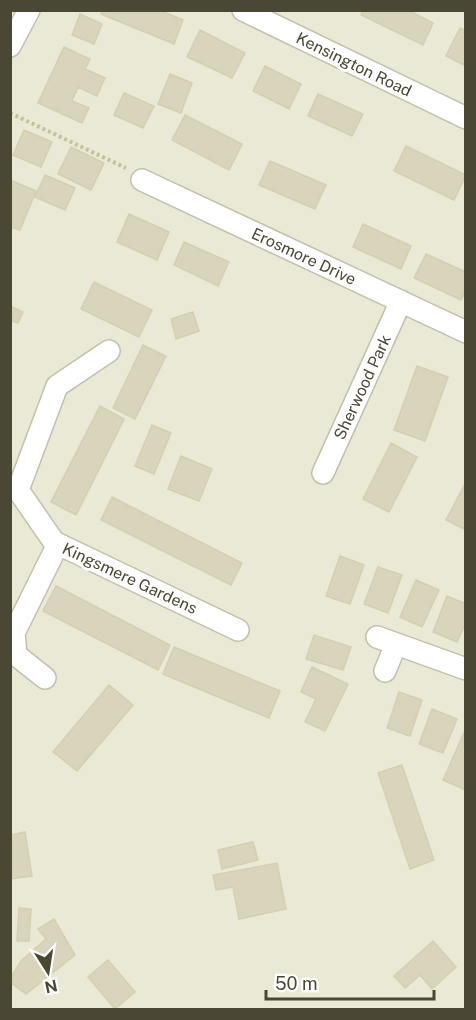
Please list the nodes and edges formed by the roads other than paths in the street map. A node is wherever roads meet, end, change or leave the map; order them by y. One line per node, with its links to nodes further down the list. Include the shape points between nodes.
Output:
1 (29, 10): 3 (street)
2 (253, 12): 4 (street, Kensington Road)
3 (11, 44)
4 (465, 118)
5 (142, 180): 6 (street, Erosmore Drive)
6 (401, 301): 7 (street, Erosmore Drive); 9 (street, Sherwood Park)
7 (465, 332)
8 (109, 351): 10 (street, via 57,386)
9 (323, 473)
10 (14, 488): 11 (street, Kingsmere Gardens)
11 (58, 544): 12 (street, Kingsmere Gardens); 15 (street, via 14,633 16,655)
12 (238, 630)
13 (465, 669): 14 (street, via 386,640)
14 (386, 671)
15 (45, 678)

